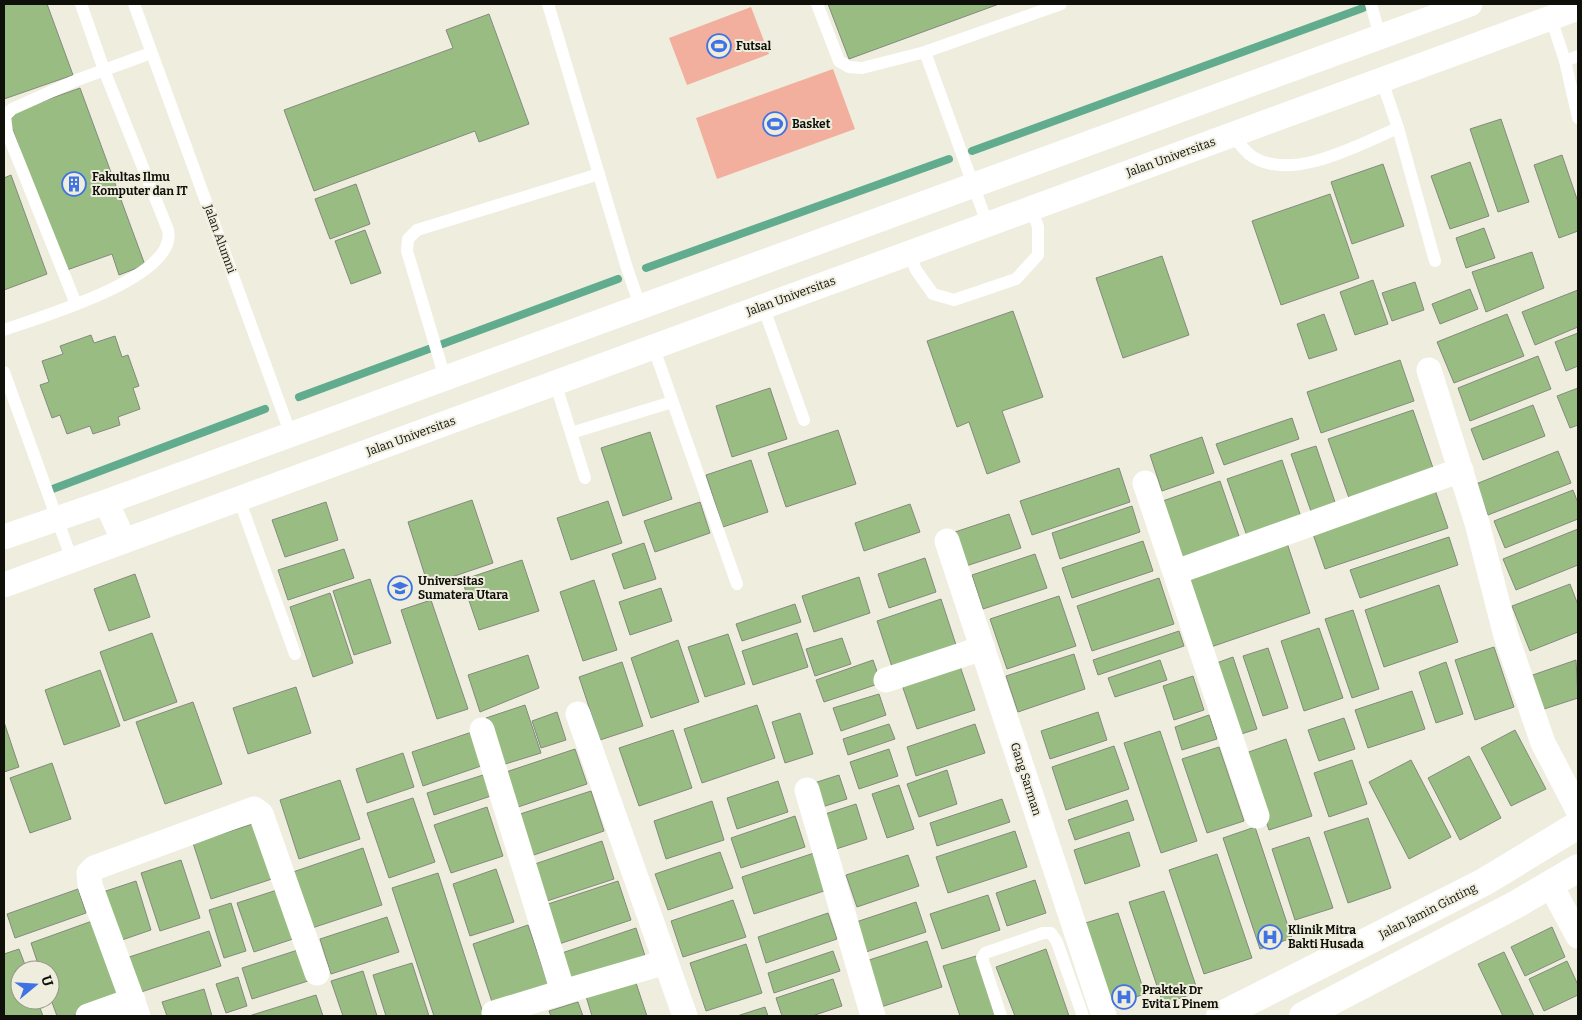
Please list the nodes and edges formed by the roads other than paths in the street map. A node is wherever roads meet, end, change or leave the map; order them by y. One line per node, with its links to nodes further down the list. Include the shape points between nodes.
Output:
1 (81, 4): 15 (lane)
2 (134, 4): 12 (lane, Jalan Alumni)
3 (548, 4): 21 (lane)
4 (816, 4): 11 (lane, via 839,61 849,67 862,68)
5 (1061, 4): 11 (lane)
6 (1371, 4): 10 (lane)
7 (1470, 4): 10 (street)
8 (1578, 8): 9 (street, Jalan Universitas)
9 (1548, 11): 14 (lane); 16 (street, Jalan Universitas)
10 (1380, 37): 17 (street)
11 (925, 52): 22 (lane)
12 (152, 53): 15 (lane); 40 (lane, Jalan Alumni)
13 (1578, 56): 14 (lane)
14 (1565, 61): 18 (lane)
15 (104, 70): 27 (lane, via 168,230 169,240 152,266 124,283); 27 (lane, via 5,116 7,132)
16 (1382, 81): 19 (lane); 20 (street, Jalan Universitas)
17 (1199, 103): 20 (street); 22 (street)
18 (1578, 118)
19 (1398, 128): 20 (lane, via 1324,158 1292,165 1254,158); 26 (lane)
20 (1222, 138): 23 (street, Jalan Universitas)
21 (599, 174): 28 (lane); 34 (lane, via 417,230 408,240 407,251)
22 (974, 185): 24 (lane); 28 (street)
23 (1031, 207): 24 (street, Jalan Universitas); 25 (lane, via 1038,227 1038,255 1016,280 954,300 933,294 916,270)
24 (987, 223): 25 (street, Jalan Universitas)
25 (909, 253): 29 (street, Jalan Universitas)
26 (1435, 261)
27 (76, 304): 30 (lane)
28 (640, 306): 31 (street); 34 (street)
29 (763, 306): 31 (street, Jalan Universitas); 38 (lane)
30 (4, 330)
31 (653, 346): 35 (street, Jalan Universitas); 36 (lane)
32 (1429, 370): 41 (street)
33 (4, 372): 47 (lane)
34 (445, 378): 37 (street); 40 (street)
35 (555, 382): 37 (street, Jalan Universitas); 39 (lane)
36 (672, 402): 39 (lane); 53 (lane)
37 (456, 419): 42 (street, Jalan Universitas)
38 (804, 420)
39 (571, 433): 43 (lane)
40 (291, 435): 42 (street, Jalan Alumni); 46 (street)
41 (1461, 470): 52 (street); 61 (street, via 1518,672 1543,743)
42 (305, 474): 45 (street, Jalan Universitas)
43 (585, 478)
44 (1145, 483): 52 (street)
45 (239, 499): 49 (street, Jalan Universitas); 56 (lane)
46 (106, 502): 47 (street); 49 (street)
47 (56, 520): 48 (street); 51 (lane)
48 (4, 537)
49 (124, 541): 51 (street, Jalan Universitas)
50 (948, 541): 55 (street, Gang Sarman)
51 (72, 560): 54 (street, Jalan Universitas)
52 (1176, 572): 62 (street)
53 (737, 584)
54 (4, 585)
55 (983, 648): 57 (street); 77 (street, Gang Sarman)
56 (294, 654)
57 (886, 680)
58 (578, 714): 67 (street)
59 (482, 730): 69 (street)
60 (807, 790): 74 (street)
61 (1578, 810)
62 (1257, 816)
63 (1578, 825): 78 (main road, Jalan Jamin Ginting, via 1484,882)
64 (1578, 868): 65 (main road)
65 (1550, 884): 66 (street); 79 (main road, via 1516,906)
66 (1578, 936)
67 (666, 962): 69 (street); 73 (street)
68 (317, 973): 70 (street, via 261,814 254,809 91,870 88,877 90,885)
69 (562, 992): 71 (street)
70 (135, 1008): 72 (street)
71 (494, 1013)
72 (88, 1016)
73 (685, 1016)
74 (874, 1016)
75 (1000, 1016): 76 (lane, via 982,958 985,953 1043,933 1051,933 1057,942)
76 (1083, 1016)
77 (1104, 1016)
78 (1220, 1016)
79 (1303, 1016)

